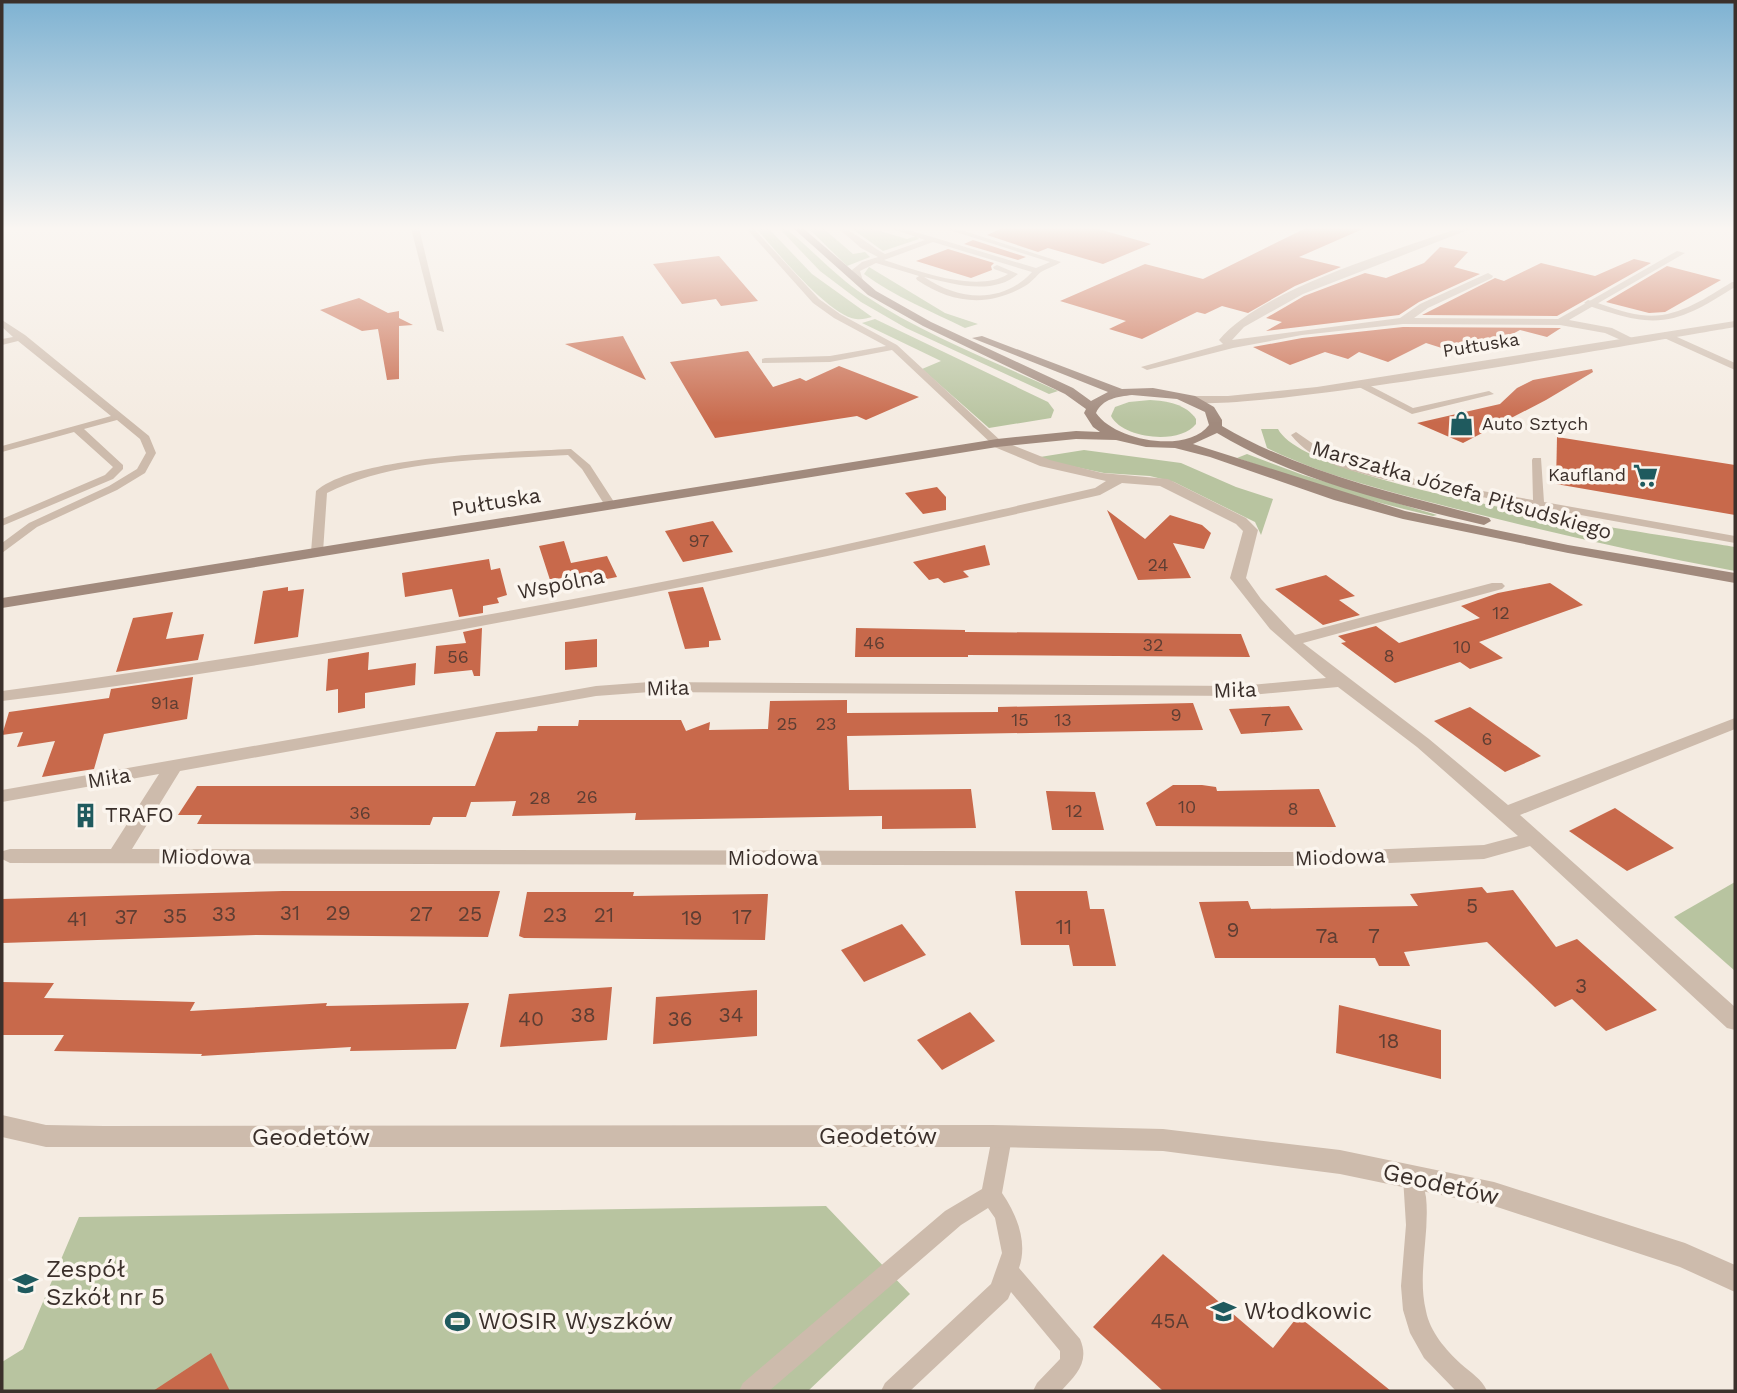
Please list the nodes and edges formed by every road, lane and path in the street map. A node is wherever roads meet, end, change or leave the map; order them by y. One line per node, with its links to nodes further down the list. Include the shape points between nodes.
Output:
1 (432, 293): 16 (lane)
2 (810, 293): 22 (lane, via 825,309)
3 (874, 293): 11 (main road)
4 (943, 293): 5 (lane, via 972,300)
5 (1003, 293)
6 (1300, 293): 21 (street, via 1271,305 1227,336 1225,340)
7 (1452, 293): 12 (street)
8 (1606, 293): 10 (street)
9 (1720, 293): 10 (lane, via 1689,311 1663,319 1644,319)
10 (1588, 303): 13 (street)
11 (892, 304): 28 (main road); 31 (main road, via 1069,391)
12 (1403, 321): 13 (street); 21 (street)
13 (1560, 322): 19 (street, via 1608,330)
14 (2, 323): 18 (lane)
15 (1735, 324): 17 (street, Pułtuska)
16 (441, 330)
17 (1666, 335): 19 (street, Pułtuska); 25 (street)
18 (22, 337): 20 (lane); 32 (lane)
19 (1630, 341): 26 (street, Pułtuska)
20 (2, 342)
21 (1232, 345): 24 (street)
22 (894, 347): 23 (lane, via 806,361); 37 (lane)
23 (765, 361)
24 (1146, 367)
25 (1735, 367)
26 (1360, 384): 27 (street, Pułtuska); 29 (lane, via 1412,411)
27 (1317, 391): 30 (street, Pułtuska); 33 (street, Pułtuska, via 1240,408)
28 (1122, 393): 30 (main road, via 1153,391); 31 (main road, Pułtuska, via 1102,398)
29 (1489, 394)
30 (1193, 400): 33 (main road, Marszałka Józefa Piłsudskiego, via 1208,408)
31 (1091, 412): 36 (main road, via 1099,427); 37 (main road, Pułtuska, via 1066,426)
32 (117, 416): 34 (lane); 46 (lane, via 145,438 151,453 141,471 33,525)
33 (1215, 422): 38 (main road, via 1202,438); 48 (main road, Marszałka Józefa Piłsudskiego, via 1242,443 1294,466)
34 (76, 428): 39 (lane); 44 (lane, via 119,467 109,477)
35 (1296, 435): 43 (lane, via 1303,446 1364,471)
36 (1115, 436): 37 (main road, Pułtuska, via 1094,433); 38 (main road, Pułtuska)
37 (996, 443): 41 (street, via 1045,463); 42 (main road, Pułtuska)
38 (1176, 444): 48 (main road, Marszałka Józefa Piłsudskiego, via 1403,515)
39 (2, 449)
40 (1537, 460): 43 (lane)
41 (1119, 479): 52 (street, via 1163,482 1251,530 1238,578 1250,598); 54 (street, Wspólna, via 1100,491 727,574 396,636)
42 (610, 505): 47 (main road, Pułtuska); 47 (lane, via 571,452 444,461 337,481 322,491)
43 (1538, 506): 45 (lane)
44 (2, 523)
45 (1735, 540)
46 (2, 549)
47 (317, 552): 51 (main road, Pułtuska)
48 (1623, 557): 49 (main road)
49 (1735, 578)
50 (1497, 586): 52 (street)
51 (2, 603)
52 (1294, 640): 53 (street)
53 (1342, 681): 56 (street, Miła, via 1240,691 650,687 610,690); 58 (street, via 1390,715)
54 (2, 696)
55 (1735, 723): 58 (street)
56 (173, 767): 57 (street, Miła); 61 (street)
57 (2, 796)
58 (1506, 813): 59 (street)
59 (1535, 838): 61 (street, Miodowa, via 1484,852 1318,859); 62 (street)
60 (10, 856): 61 (street, Miodowa)
61 (117, 856)
62 (1735, 1021)
63 (2, 1126): 64 (street, Geodetów, via 46,1136 104,1137)
64 (1002, 1136): 65 (street, Geodetów, via 1163,1140 1340,1161); 66 (lane)
65 (1413, 1177): 68 (street, Geodetów, via 1494,1194 1685,1256); 72 (lane, via 1417,1223 1412,1296 1416,1315 1423,1337 1450,1372)
66 (991, 1195): 67 (lane, via 1004,1215 1013,1253); 69 (lane, via 953,1217)
67 (1007, 1271): 70 (lane, via 1000,1291); 71 (lane, via 1072,1348 1072,1364)
68 (1735, 1279)
69 (751, 1391)
70 (893, 1391)
71 (1045, 1391)
72 (1475, 1391)

